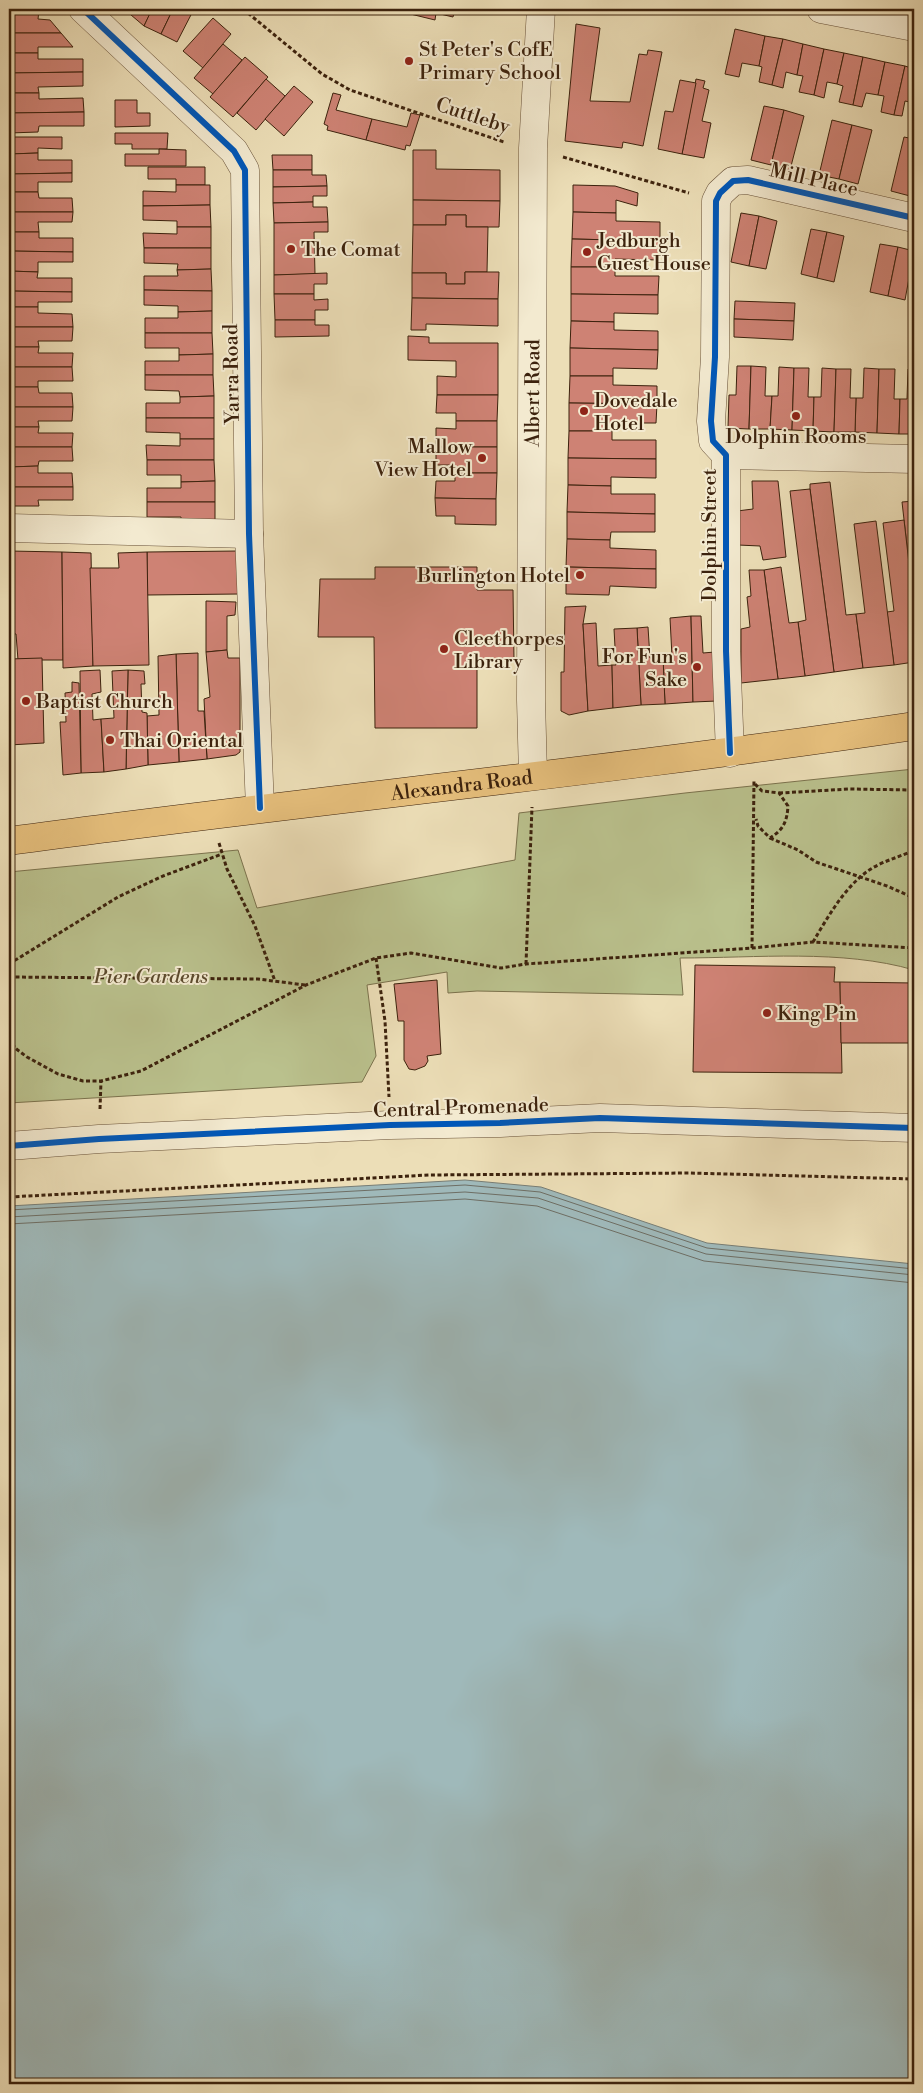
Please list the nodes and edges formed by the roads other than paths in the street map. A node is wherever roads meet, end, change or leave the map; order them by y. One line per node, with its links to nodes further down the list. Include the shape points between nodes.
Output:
1 (83, 9): 10 (street, Yarra Road, via 234,152 245,170)
2 (541, 9): 13 (street, Albert Road, via 533,148)
3 (821, 9): 4 (street)
4 (914, 27)
5 (716, 201): 6 (street, Mill Place, via 733,181 748,180); 7 (street, Dolphin Street, via 715,357 711,421 713,440)
6 (914, 218)
7 (726, 455): 8 (street, Dolphin Street); 12 (street, Dolphin Street, via 726,651)
8 (914, 458)
9 (9, 528): 10 (street)
10 (249, 534): 14 (street, Yarra Road)
11 (914, 726): 12 (main road, Alexandra Road)
12 (741, 751): 13 (main road, Alexandra Road)
13 (533, 775): 14 (main road, Alexandra Road)
14 (260, 808): 15 (main road, Alexandra Road)
15 (9, 841)
16 (914, 1128): 17 (street, Central Promenade, via 600,1118 390,1125)
17 (9, 1146)

